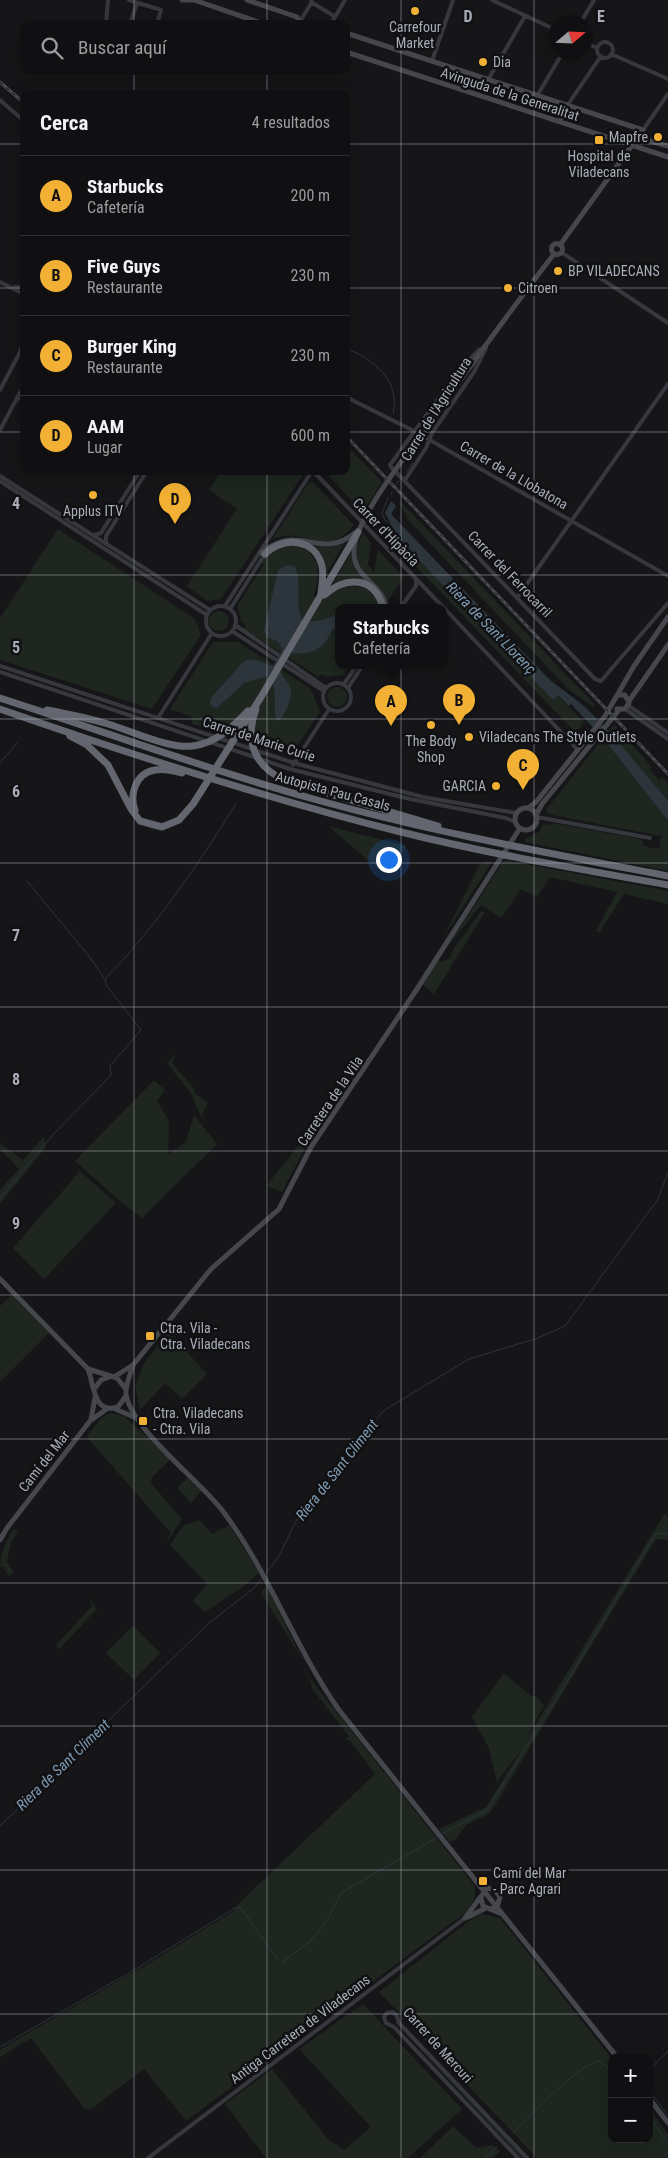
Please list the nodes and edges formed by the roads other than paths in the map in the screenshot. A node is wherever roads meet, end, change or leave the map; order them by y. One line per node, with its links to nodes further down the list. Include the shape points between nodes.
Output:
1 (108, 0): 16 (street)
2 (129, 0): 13 (street)
3 (182, 0): 4 (main road)
4 (187, 0): 5 (main road)
5 (194, 0): 19 (main road)
6 (247, 0): 20 (main road)
7 (345, 0): 23 (street)
8 (453, 0): 32 (street)
9 (492, 0): 12 (street)
10 (594, 0): 14 (street)
11 (312, 1): 21 (street); 22 (street)
12 (500, 2): 15 (street)
13 (137, 3): 17 (street); 18 (street, via 161,10)
14 (585, 15)
15 (525, 16): 24 (street); 34 (street)
16 (106, 20)
17 (131, 20)
18 (158, 20)
19 (252, 20)
20 (299, 20)
21 (302, 20)
22 (331, 20)
23 (333, 20)
24 (548, 26)
25 (350, 34): 32 (main road)
26 (593, 46): 27 (street)
27 (598, 48): 29 (street, via 602,43 608,43 612,48); 30 (street)
28 (350, 53): 41 (main road, Avinguda de la Generalitat)
29 (611, 54): 30 (street); 33 (street)
30 (601, 56): 39 (street)
31 (558, 60): 37 (street)
32 (432, 61): 34 (main road)
33 (668, 79): 35 (street)
34 (488, 80): 37 (main road)
35 (668, 86)
36 (668, 94): 42 (street)
37 (537, 96): 39 (main road)
38 (0, 100): 40 (street)
39 (567, 106): 41 (main road); 42 (main road)
40 (20, 118)
41 (560, 122): 43 (main road, Avinguda de la Generalitat)
42 (642, 132): 43 (main road); 44 (main road, via 650,141)
43 (631, 145): 45 (main road, Avinguda de la Generalitat); 46 (main road)
44 (668, 146)
45 (668, 157)
46 (560, 245): 47 (main road); 48 (main road, Carrer de l'Agricultura, via 552,246)
47 (561, 252): 48 (main road); 53 (street)
48 (554, 254): 54 (main road, Carrer de l'Agricultura)
49 (0, 282): 51 (street)
50 (20, 286): 51 (street)
51 (12, 287): 52 (street)
52 (20, 292)
53 (668, 323)
54 (491, 338): 55 (main road, Carrer de l'Agricultura); 65 (street, Carrer de l'Agricultura, via 474,372)
55 (484, 346): 64 (street, Carrer de l'Agricultura, via 460,369); 74 (main road, Carrer de l'Agricultura, via 392,475)
56 (20, 352): 58 (street)
57 (668, 384): 73 (street)
58 (0, 390)
59 (20, 391): 60 (street)
60 (17, 397): 61 (street); 63 (street)
61 (20, 399)
62 (350, 399): 64 (street, Carrer de la Llobatona)
63 (0, 430)
64 (414, 431): 65 (street, Carrer de la Llobatona); 71 (street, Carrer de l'Agricultura, via 390,465)
65 (429, 440): 71 (street, Carrer de l'Agricultura); 73 (street, Carrer de la Llobatona)
66 (138, 475): 75 (street, via 101,533)
67 (144, 475): 76 (street, via 106,536)
68 (310, 475): 77 (street, via 285,511)
69 (317, 475): 79 (street, Carrer d'Hipàcia)
70 (0, 476): 75 (street)
71 (405, 480): 83 (street, Carrer del Ferrocarril)
72 (0, 481): 93 (street)
73 (572, 521): 78 (street, Carrer de la Llobatona); 83 (street)
74 (358, 532): 77 (main road, via 331,545 298,539 283,540); 82 (highway); 86 (main road, via 354,548 356,567 378,590)
75 (93, 535): 76 (street)
76 (106, 544): 91 (street)
77 (263, 553): 82 (highway, via 285,542 302,543 311,549 322,567); 89 (street); 90 (street)
78 (668, 576)
79 (416, 579): 80 (street); 81 (street, Carrer d'Hipàcia)
80 (415, 588): 81 (street, via 420,586); 87 (street)
81 (429, 593): 88 (street, Carrer d'Hipàcia)
82 (320, 598): 85 (highway, via 338,585 358,582 374,591); 107 (highway)
83 (517, 598): 84 (street, Carrer del Ferrocarril, via 593,677 601,681)
84 (668, 603)
85 (383, 604)
86 (384, 604)
87 (403, 604)
88 (439, 604)
89 (225, 606): 90 (street); 91 (street)
90 (230, 609): 95 (street)
91 (210, 610): 93 (street)
92 (447, 612): 119 (street, Carrer d'Hipàcia)
93 (207, 615): 97 (street, via 206,625)
94 (668, 617): 106 (main road)
95 (235, 626): 96 (street); 105 (street)
96 (232, 631): 97 (street, via 223,636); 105 (street)
97 (212, 633): 114 (street)
98 (668, 645): 111 (main road)
99 (0, 666): 114 (street, Carrer de Marie Curie)
100 (354, 669): 103 (street)
101 (361, 669): 104 (street)
102 (0, 672): 121 (street, Carrer de Marie Curie)
103 (344, 684): 104 (street); 105 (street, via 334,683)
104 (348, 688): 113 (street, via 352,700 348,707 339,712)
105 (325, 690): 113 (street, via 324,703)
106 (617, 695): 109 (main road); 111 (main road, via 625,695)
107 (261, 697): 110 (highway, via 222,735 196,745 172,744 78,716); 127 (highway, via 179,820 162,827); 129 (highway, via 253,719 252,741 262,765 269,772 286,781)
108 (0, 698): 110 (highway, Autopista Pau Casals)
109 (612, 705): 111 (main road); 117 (main road)
110 (25, 706): 129 (highway, Autopista Pau Casals, via 264,785 380,817)
111 (624, 708): 116 (street); 117 (main road); 118 (street)
112 (0, 709): 115 (highway, Autopista Pau Casals)
113 (329, 709): 120 (street)
114 (158, 718): 120 (street, Carrer de Marie Curie)
115 (61, 730): 122 (highway, Autopista Pau Casals); 127 (highway, via 98,754 116,777 134,813)
116 (668, 733)
117 (592, 737): 119 (main road); 125 (main road, via 540,806)
118 (668, 739)
119 (578, 750): 123 (main road)
120 (294, 764): 121 (street); 124 (street, Carrer de Marie Curie, via 423,796)
121 (290, 769): 126 (street, Carrer de Marie Curie)
122 (202, 776): 127 (highway, via 161,769 142,776 135,786 133,802 138,814); 132 (highway, Autopista Pau Casals, via 402,832)
123 (528, 808): 124 (main road); 125 (main road)
124 (516, 813): 126 (main road)
125 (536, 816): 128 (main road, via 535,825 530,829); 130 (street)
126 (515, 822): 128 (main road)
127 (149, 825)
128 (520, 828): 134 (main road, Carretera de la Vila, via 312,1147 283,1203 204,1277)
129 (467, 836): 131 (highway, Autopista Pau Casals)
130 (650, 838)
131 (668, 876)
132 (668, 886)
133 (0, 1279): 135 (main road)
134 (133, 1365): 136 (main road); 138 (main road)
135 (88, 1369): 136 (main road); 137 (main road)
136 (112, 1377): 137 (main road, via 100,1381); 138 (main road, via 121,1380)
137 (95, 1389): 139 (main road)
138 (126, 1392): 140 (main road, via 122,1404); 141 (main road)
139 (96, 1398): 140 (main road, via 100,1404); 142 (main road, Camí del Mar)
140 (110, 1408): 141 (main road); 142 (main road, Camí del Mar)
141 (134, 1417): 144 (main road, via 220,1507 261,1568 339,1710 480,1886)
142 (90, 1422): 143 (main road, Camí del Mar)
143 (0, 1540)
144 (487, 1890): 145 (main road); 146 (main road); 146 (main road, via 496,1891 500,1897)
145 (480, 1898): 147 (main road); 149 (main road)
146 (497, 1907): 147 (main road); 148 (main road)
147 (488, 1909): 148 (main road); 149 (main road)
148 (502, 1914): 150 (main road)
149 (465, 1918): 153 (street, Antiga Carretera de Viladecans)
150 (613, 2053)
151 (653, 2103): 152 (main road)
152 (668, 2123)
153 (148, 2158)
154 (518, 2158): 155 (street, Carrer de Mercuri, via 394,2027 386,2023 386,2014 396,2014 399,2023)
155 (527, 2158)

